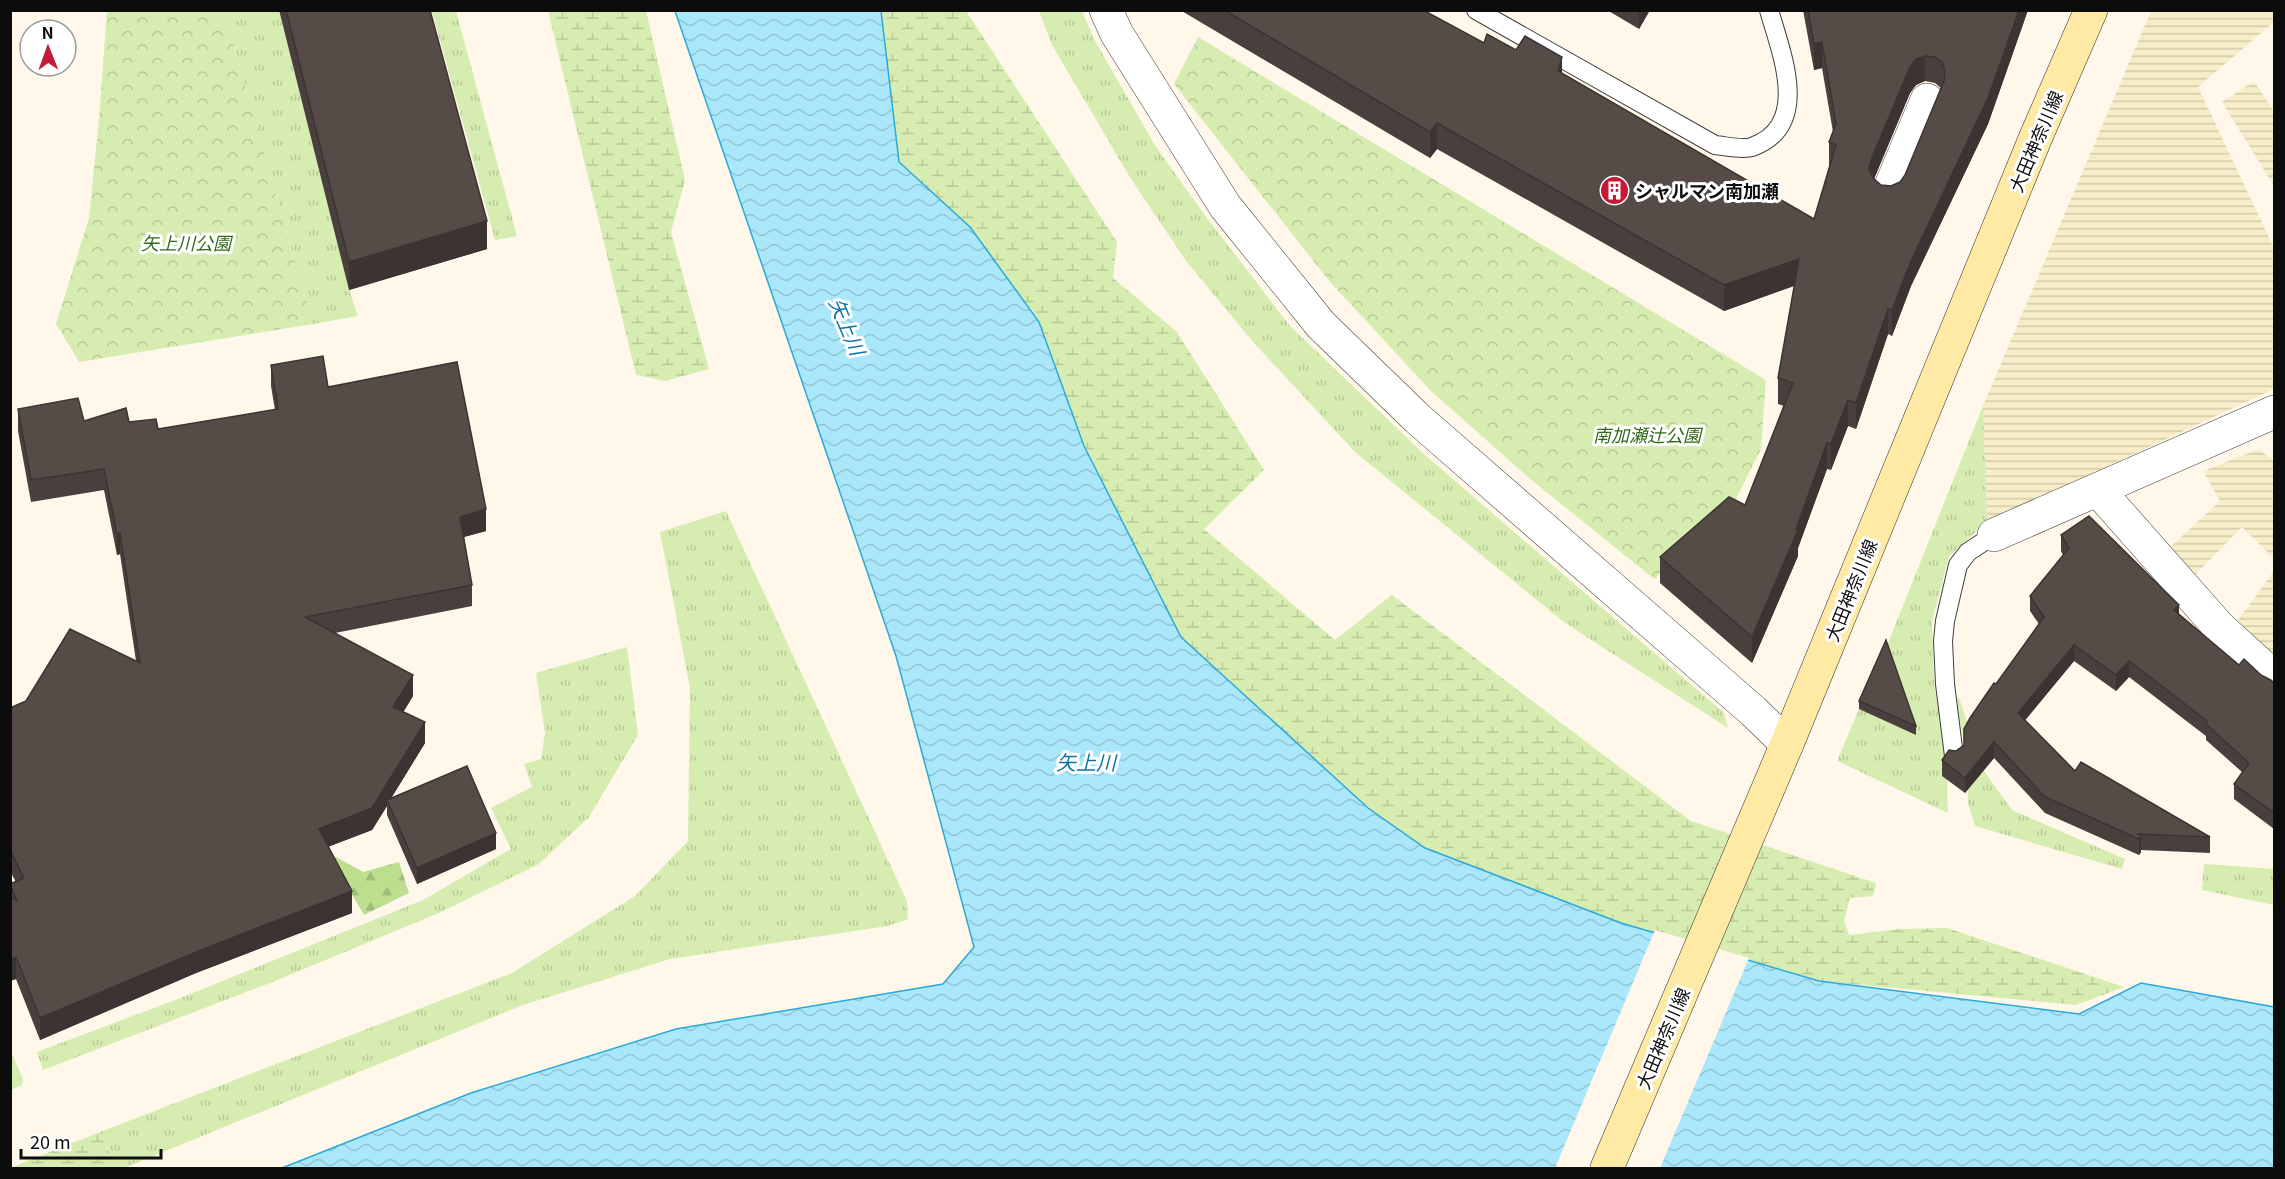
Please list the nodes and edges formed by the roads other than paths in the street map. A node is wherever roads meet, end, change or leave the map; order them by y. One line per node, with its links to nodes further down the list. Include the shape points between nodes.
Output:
1 (1106, 10): 11 (street, via 1117,34 1225,206 1321,324 1418,419)
2 (1476, 10): 3 (lane, via 1715,145 1750,148 1774,135 1788,107 1787,73)
3 (1768, 10)
4 (2091, 10): 11 (main road, 大田神奈川線)
5 (1927, 100): 6 (street)
6 (1888, 193)
7 (2274, 412): 8 (street)
8 (2098, 489): 9 (street); 10 (street, via 2219,627)
9 (1994, 535): 12 (lane, via 1968,552 1958,565 1944,621 1945,684)
10 (2274, 677)
11 (1787, 744): 13 (main road, 大田神奈川線)
12 (1954, 756)
13 (1607, 1168)

